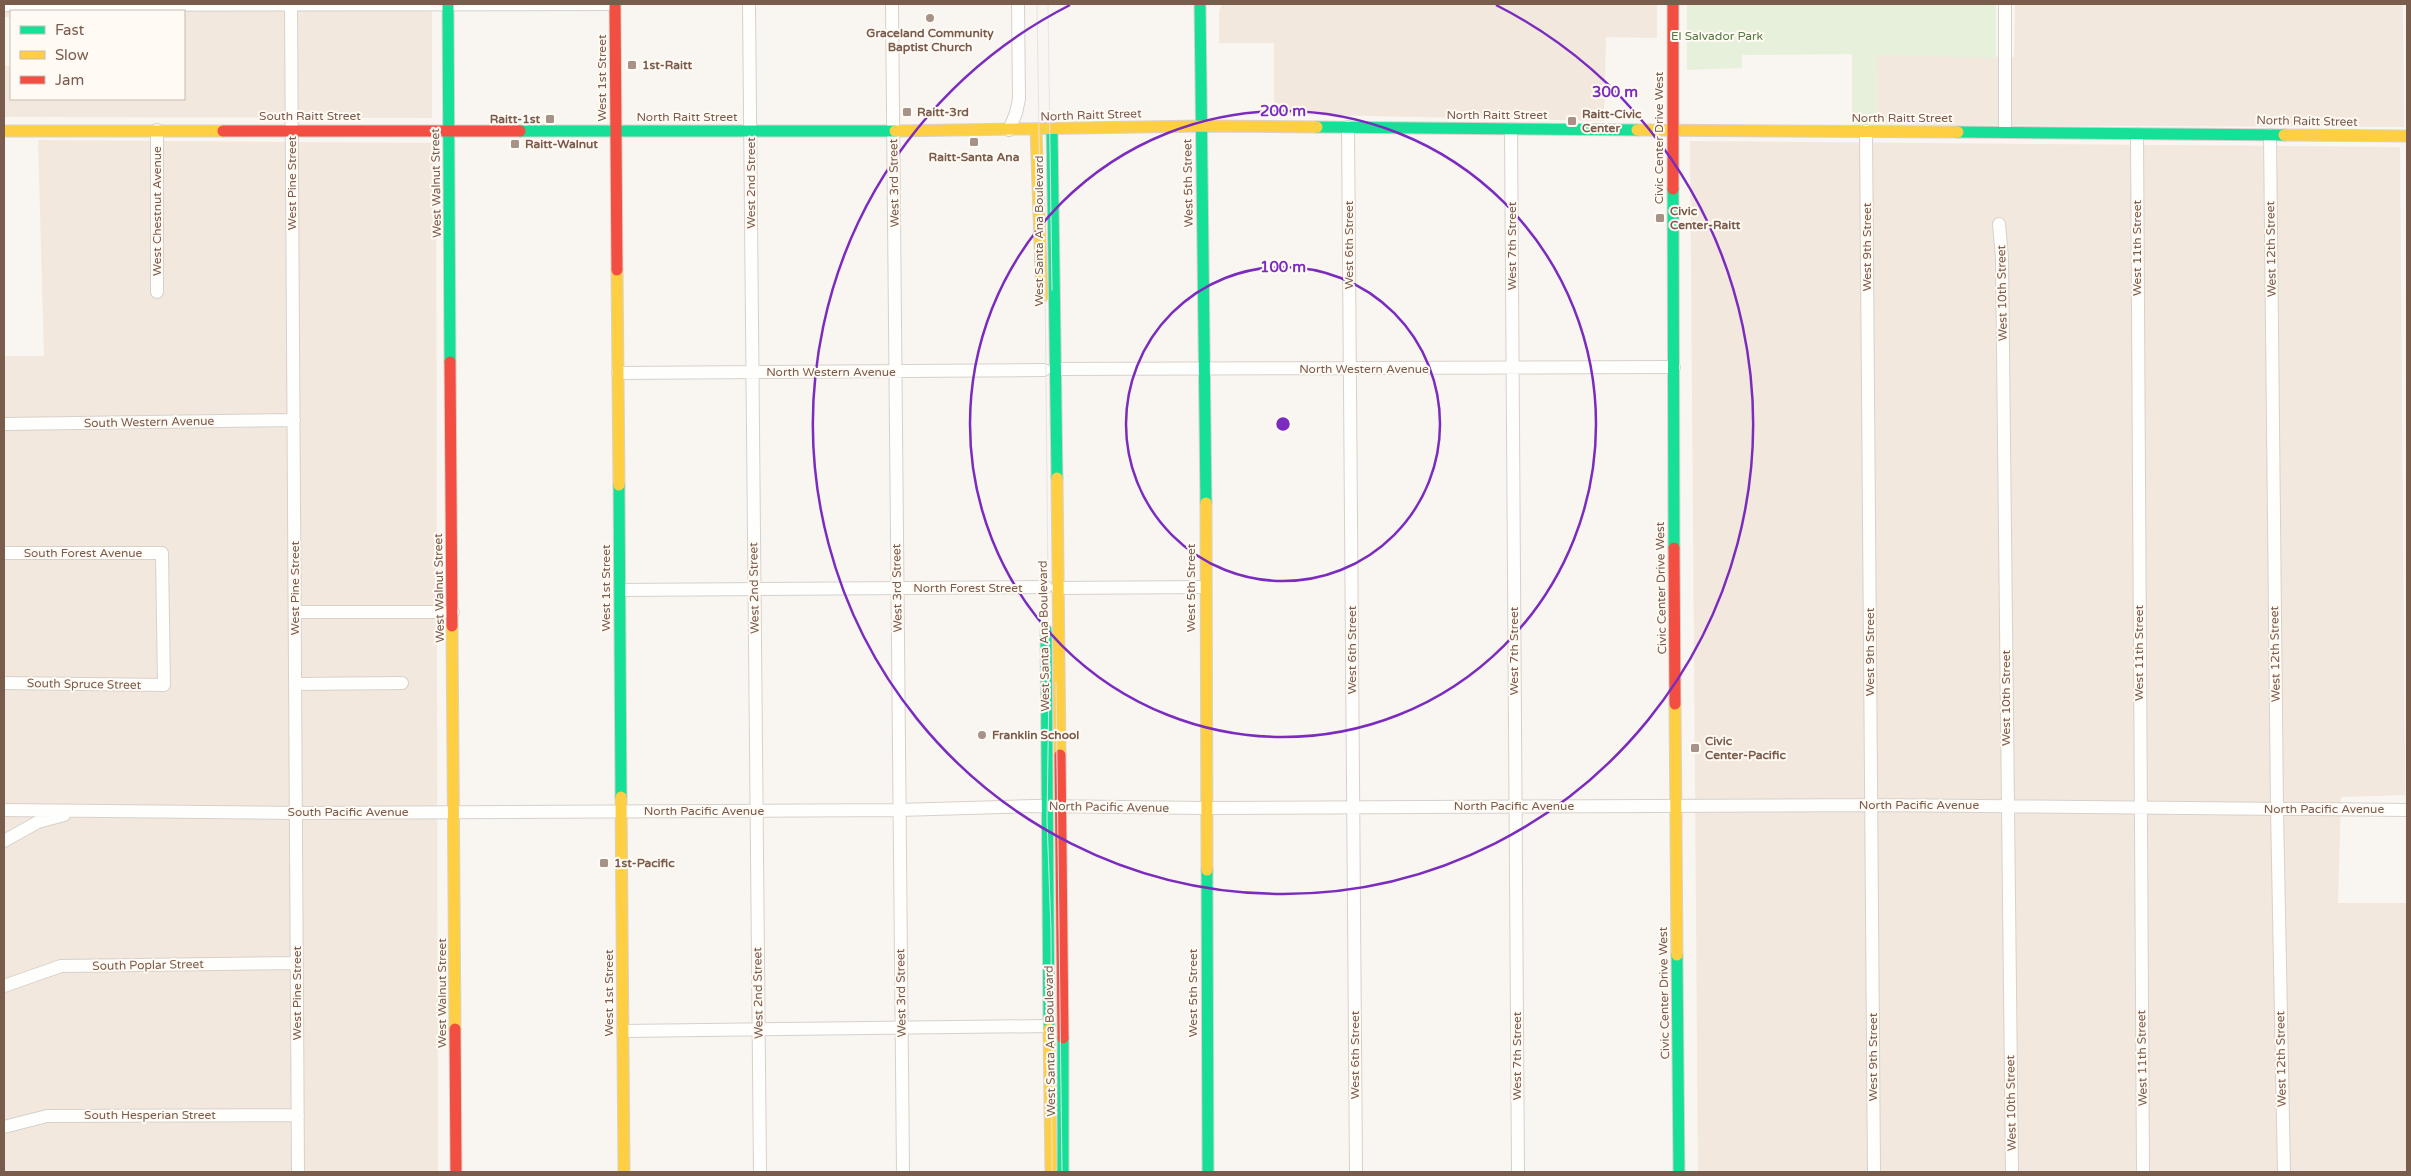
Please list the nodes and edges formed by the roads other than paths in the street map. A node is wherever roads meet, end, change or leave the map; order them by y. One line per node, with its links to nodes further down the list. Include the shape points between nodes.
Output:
1 (291, 4): 2 (street); 10 (street); 17 (street, West Pine Street)
2 (448, 4): 3 (street); 18 (street, West Walnut Street)
3 (616, 4): 23 (street, West 1st Street)
4 (749, 4): 19 (street, West 2nd Street)
5 (892, 4): 24 (street, West 3rd Street)
6 (1018, 4): 20 (street, via 1019,99)
7 (1200, 4): 11 (street, West 5th Street)
8 (1673, 4): 15 (street, Civic Center Drive West)
9 (2005, 4): 26 (street)
10 (4, 5)
11 (1201, 126): 12 (street, North Raitt Street); 13 (street, North Raitt Street); 35 (street, West 5th Street)
12 (1348, 127): 14 (street, North Raitt Street); 36 (street, West 6th Street)
13 (1052, 129): 21 (street, North Raitt Street); 34 (street, West Santa Ana Boulevard)
14 (1511, 129): 15 (street, North Raitt Street); 32 (street, West 7th Street)
15 (1673, 129): 25 (street, North Raitt Street); 33 (street, Civic Center Drive West)
16 (157, 130): 17 (street, South Raitt Street); 22 (street, South Raitt Street); 31 (street, West Chestnut Avenue)
17 (292, 130): 18 (street, South Raitt Street); 40 (street, West Pine Street)
18 (449, 130): 23 (street, South Raitt Street); 50 (street, West Walnut Street)
19 (751, 130): 23 (street, North Raitt Street); 24 (street, North Raitt Street); 37 (street, West 2nd Street)
20 (1008, 130): 21 (street, North Raitt Street); 24 (street, North Raitt Street)
21 (1036, 130): 34 (street, West Santa Ana Boulevard)
22 (4, 131)
23 (616, 131): 39 (street, West 1st Street)
24 (893, 131): 38 (street, West 3rd Street)
25 (1866, 131): 26 (street, North Raitt Street); 57 (street, West 9th Street)
26 (2005, 132): 27 (street, North Raitt Street)
27 (2137, 134): 28 (street, North Raitt Street); 63 (street, West 11th Street)
28 (2270, 135): 29 (street, North Raitt Street); 65 (street, West 12th Street)
29 (2407, 136)
30 (1999, 224): 58 (street, West 10th Street, via 2002,258)
31 (158, 292)
32 (1512, 367): 33 (street, North Western Avenue); 36 (street, North Western Avenue); 61 (street, West 7th Street)
33 (1674, 367): 56 (street, Civic Center Drive West)
34 (1049, 369): 35 (street, North Western Avenue); 38 (street, North Western Avenue); 42 (street, West Santa Ana Boulevard); 44 (street, West Santa Ana Boulevard)
35 (1204, 369): 36 (street, North Western Avenue); 45 (street, West 5th Street)
36 (1350, 369): 62 (street, West 6th Street)
37 (752, 372): 38 (street, North Western Avenue); 39 (street, North Western Avenue); 47 (street, West 2nd Street)
38 (895, 372): 46 (street, West 3rd Street)
39 (618, 373): 48 (street, West 1st Street)
40 (294, 420): 41 (street, South Western Avenue); 49 (street, West Pine Street)
41 (4, 424)
42 (1044, 439)
43 (4, 553): 55 (street, South Forest Avenue, via 162,552)
44 (1049, 587): 45 (street, North Forest Street); 46 (street, North Forest Street); 60 (street, West Santa Ana Boulevard)
45 (1205, 587): 64 (street, West 5th Street)
46 (897, 588): 47 (street, North Forest Street); 67 (street, West 3rd Street)
47 (754, 589): 48 (street, North Forest Street); 71 (street, West 2nd Street)
48 (620, 590): 70 (street, West 1st Street)
49 (295, 612): 50 (street); 54 (street, West Pine Street)
50 (453, 612): 72 (street, West Walnut Street)
51 (1046, 623): 59 (street, West Santa Ana Boulevard)
52 (402, 683): 54 (street)
53 (4, 684): 55 (street, South Spruce Street)
54 (295, 684): 73 (street, West Pine Street)
55 (164, 685)
56 (1676, 805): 57 (street, North Pacific Avenue); 61 (street, North Pacific Avenue); 93 (street, Civic Center Drive West)
57 (1871, 805): 58 (street, North Pacific Avenue); 94 (street, West 9th Street)
58 (2006, 805): 63 (street, North Pacific Avenue); 95 (street, West 10th Street)
59 (1046, 806): 60 (street, North Pacific Avenue); 67 (street, North Pacific Avenue); 77 (street, West Santa Ana Boulevard)
60 (1060, 806): 64 (street, North Pacific Avenue); 89 (street, West Santa Ana Boulevard)
61 (1516, 806): 62 (street, North Pacific Avenue); 92 (street, West 7th Street)
62 (1353, 807): 64 (street, North Pacific Avenue); 91 (street, West 6th Street)
63 (2139, 807): 65 (street, North Pacific Avenue); 96 (street, West 11th Street)
64 (1206, 808): 90 (street, West 5th Street)
65 (2276, 809): 68 (street, North Pacific Avenue); 97 (street, West 12th Street)
66 (4, 810): 69 (street, South Pacific Avenue)
67 (900, 810): 71 (street, North Pacific Avenue); 78 (street, West 3rd Street)
68 (2407, 810)
69 (76, 811): 73 (street, South Pacific Avenue); 74 (street, South Pacific Avenue, via 38,822)
70 (621, 811): 71 (street, North Pacific Avenue); 72 (street, South Pacific Avenue); 79 (street, West 1st Street)
71 (756, 811): 80 (street, West 2nd Street)
72 (455, 812): 73 (street, South Pacific Avenue); 84 (street, West Walnut Street)
73 (296, 813): 75 (street, West Pine Street)
74 (4, 841)
75 (297, 963): 76 (street, South Poplar Street, via 61,966); 81 (street, West Pine Street)
76 (4, 986)
77 (1049, 1026): 78 (street); 88 (street, West Santa Ana Boulevard)
78 (902, 1029): 80 (street); 87 (street, West 3rd Street)
79 (623, 1030): 80 (street); 85 (street, West 1st Street)
80 (758, 1030): 86 (street, West 2nd Street)
81 (298, 1115): 82 (street, South Hesperian Street, via 46,1116); 83 (street, West Pine Street)
82 (4, 1127)
83 (298, 1172)
84 (456, 1172)
85 (624, 1172)
86 (760, 1172)
87 (903, 1172)
88 (1051, 1172)
89 (1063, 1172)
90 (1208, 1172)
91 (1356, 1172)
92 (1518, 1172)
93 (1679, 1172)
94 (1874, 1172)
95 (2012, 1172)
96 (2143, 1172)
97 (2284, 1172)

